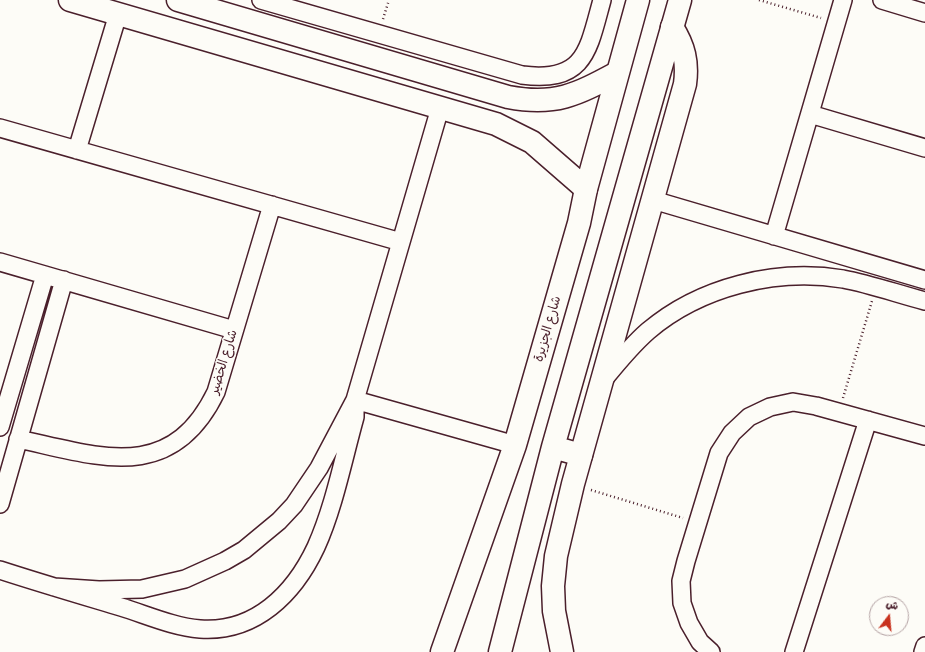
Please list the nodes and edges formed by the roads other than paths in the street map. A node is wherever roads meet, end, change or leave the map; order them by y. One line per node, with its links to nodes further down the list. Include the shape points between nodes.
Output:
1 (70, 0): 10 (street)
2 (260, 0): 3 (street, via 522,75 551,77 575,66 588,49)
3 (602, 0)
4 (638, 0): 12 (street, شارع الجزيرة)
5 (680, 0): 11 (street)
6 (843, 0): 14 (street)
7 (882, 0): 9 (street)
8 (186, 1): 12 (street, via 527,101 566,98)
9 (925, 13)
10 (118, 14): 13 (street); 17 (street)
11 (672, 27): 19 (street, via 685,54 687,69); 36 (street)
12 (617, 73): 18 (street, شارع الجزيرة)
13 (440, 108): 18 (street, via 496,124 532,142); 22 (street)
14 (810, 114): 16 (street); 21 (street)
15 (0, 128): 17 (street)
16 (925, 148)
17 (77, 150): 20 (street)
18 (586, 189): 35 (street, شارع الجزيرة, via 579,223)
19 (652, 200): 21 (street); 29 (street)
20 (272, 205): 22 (street); 28 (street, شارع الخضير)
21 (774, 236): 26 (street)
22 (401, 242): 30 (street)
23 (0, 262): 24 (street)
24 (45, 275): 25 (street); 32 (street)
25 (64, 280): 28 (street); 34 (street)
26 (925, 280)
27 (925, 302): 29 (street, via 842,279 808,276 773,278 740,284 707,295 676,311 648,331)
28 (234, 330): 34 (street, شارع الخضير, via 216,392 209,407 188,433 160,450 127,458 110,458)
29 (602, 382): 37 (street)
30 (355, 400): 35 (street); 40 (street, via 319,468 294,505 262,536 225,562 185,580 142,589); 40 (street, via 355,417 324,527 315,548 291,587 263,614 232,626 200,629)
31 (868, 420): 33 (street); 45 (street, via 793,402 770,407 749,417 732,433 719,453 681,581 682,603 689,624 700,642); 46 (street)
32 (0, 427)
33 (925, 436)
34 (18, 439): 38 (street)
35 (515, 445): 42 (street, شارع الجزيرة)
36 (553, 447): 37 (street); 43 (street)
37 (581, 455): 44 (street, via 556,556 553,586 554,611)
38 (0, 504)
39 (0, 570): 40 (street)
40 (54, 587)
41 (925, 646): 47 (street)
42 (442, 652)
43 (500, 652)
44 (562, 652)
45 (711, 652)
46 (794, 652)
47 (923, 652)

